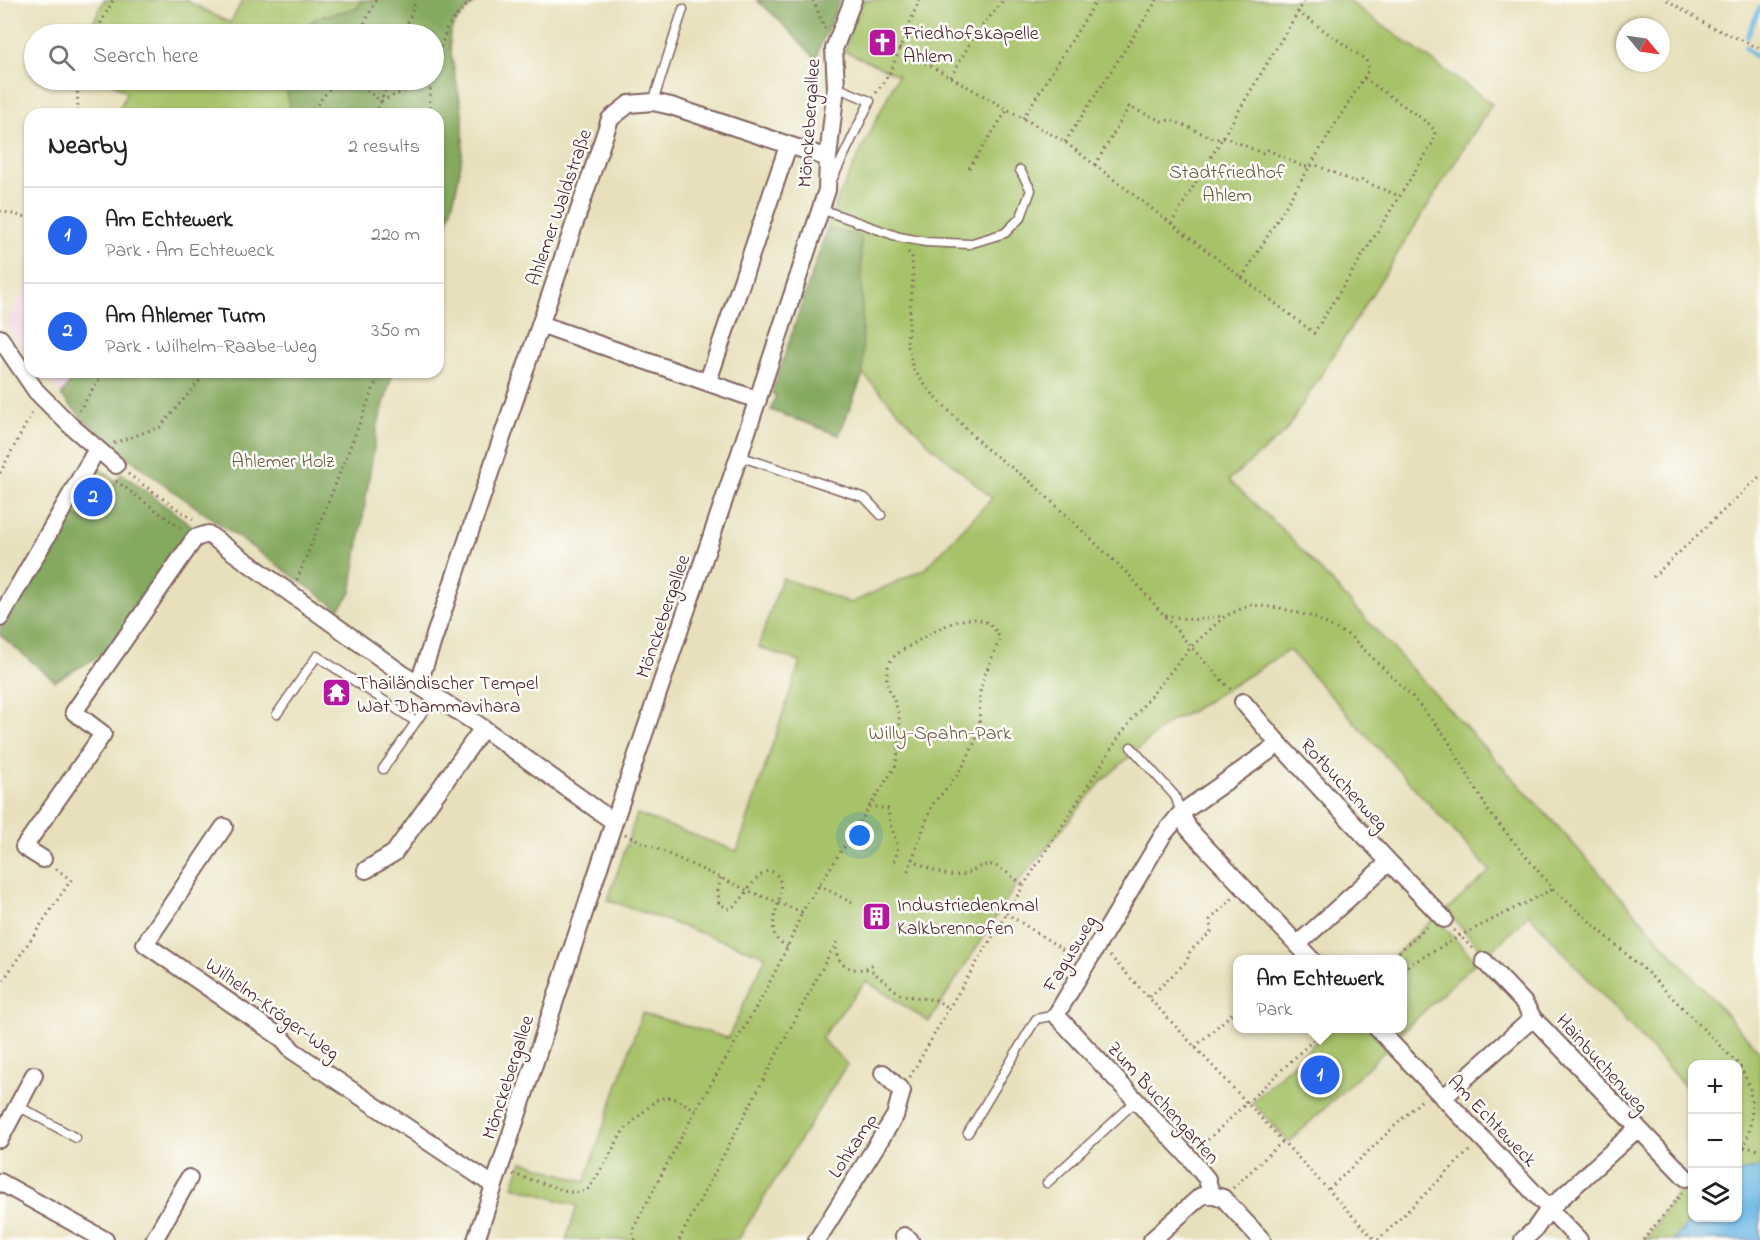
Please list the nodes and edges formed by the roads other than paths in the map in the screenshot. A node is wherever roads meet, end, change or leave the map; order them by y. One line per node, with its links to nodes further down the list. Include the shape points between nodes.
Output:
1 (853, 0): 3 (street, Mönckebergallee, via 834,49)
2 (683, 9): 4 (lane)
3 (836, 87): 6 (street, Mönckebergallee); 8 (lane, via 870,101)
4 (653, 102): 5 (street, Ahlemer Waldstraße); 10 (street, Ahlemer Waldstraße, via 629,104 610,119)
5 (788, 146): 6 (street, Ahlemer Waldstraße); 14 (street, Mönckebergallee)
6 (828, 158): 8 (street, Mönckebergallee)
7 (1020, 170): 9 (lane, via 1031,190 1021,217 1005,233 969,244 899,237)
8 (827, 190): 9 (street, Mönckebergallee)
9 (821, 209): 15 (street, Mönckebergallee)
10 (540, 324): 14 (street); 21 (street, Ahlemer Waldstraße)
11 (0, 338): 12 (street)
12 (24, 372)
13 (28, 378): 16 (street)
14 (708, 381): 15 (street)
15 (758, 400): 17 (street, Mönckebergallee)
16 (93, 455): 18 (street); 20 (street)
17 (739, 456): 19 (lane, via 865,498); 31 (street, Mönckebergallee)
18 (116, 465)
19 (881, 515)
20 (0, 618)
21 (418, 685): 22 (street); 33 (street, via 292,593 201,536 74,712 103,734 24,847)
22 (434, 696): 25 (lane); 26 (street)
23 (1243, 702): 27 (street)
24 (277, 714): 25 (lane, via 317,656)
25 (416, 722): 29 (lane)
26 (483, 728): 31 (street); 35 (street, via 394,853)
27 (1279, 744): 30 (street, Rotbuchenweg); 34 (street, Rotbuchenweg)
28 (1131, 747): 30 (lane, via 1174,796)
29 (383, 769)
30 (1180, 813): 37 (street, via 1188,828); 40 (street, Fagusweg)
31 (613, 825): 56 (street, Mönckebergallee)
32 (224, 827): 56 (street, Wilhelm-Kröger-Weg, via 145,944 283,1039 293,1051)
33 (43, 860)
34 (1389, 862): 36 (street, Rotbuchenweg); 37 (street, Rotbuchenweg)
35 (366, 870)
36 (1442, 917)
37 (1299, 944): 38 (street)
38 (1308, 955)
39 (1484, 961): 41 (street, Hainbuchenweg)
40 (1056, 1015): 46 (street, Zum Buchengarten); 49 (lane, Fagusweg, via 1036,1019)
41 (1533, 1018): 45 (street, Hainbuchenweg); 48 (street, Hainbuchenweg)
42 (1381, 1033): 45 (street, Am Echteweck)
43 (883, 1073): 62 (street, Lohkamp, via 902,1091 895,1116)
44 (34, 1075): 47 (street)
45 (1439, 1094): 58 (street, Am Echteweck)
46 (1136, 1101): 54 (lane); 57 (street, Zum Buchengarten, via 1189,1157)
47 (18, 1106): 50 (lane); 51 (street)
48 (1638, 1128): 55 (street); 58 (street, Hainbuchenweg)
49 (968, 1133)
50 (76, 1138)
51 (0, 1139)
52 (189, 1178): 60 (street)
53 (0, 1182): 59 (street)
54 (1047, 1183)
55 (1685, 1184)
56 (493, 1185): 61 (street, Mönckebergallee)
57 (1217, 1196): 63 (street, via 1201,1196); 64 (street, Zum Buchengarten)
58 (1549, 1209): 65 (street, Hainbuchenweg); 66 (street, Am Echteweck)
59 (105, 1240)
60 (154, 1240)
61 (476, 1240)
62 (817, 1240)
63 (1152, 1240)
64 (1262, 1240)
65 (1523, 1240)
66 (1579, 1240)

